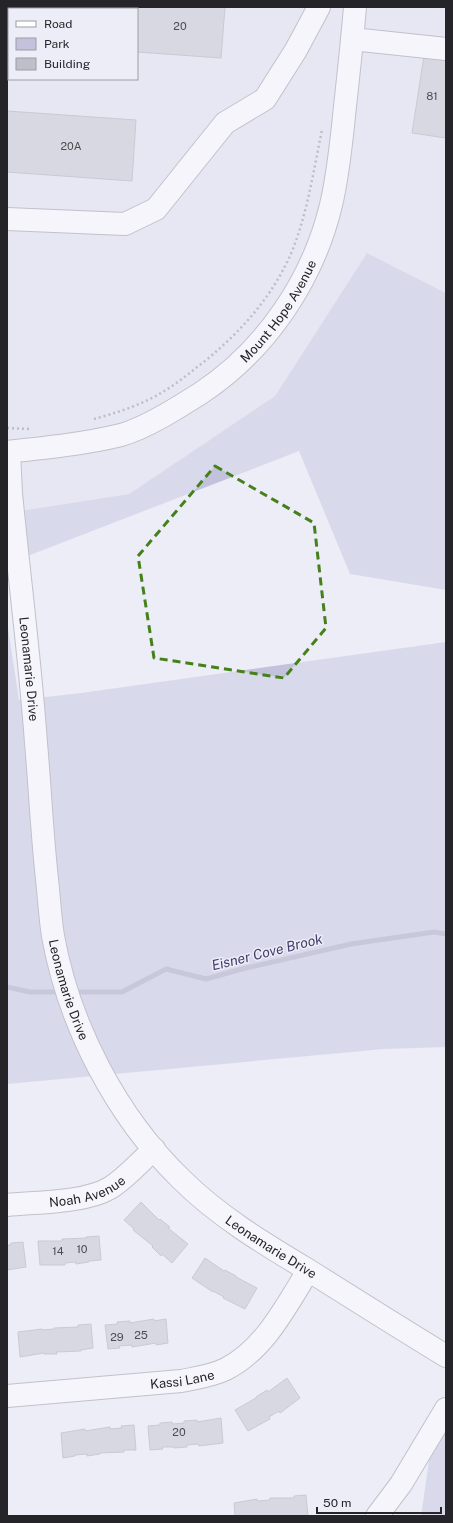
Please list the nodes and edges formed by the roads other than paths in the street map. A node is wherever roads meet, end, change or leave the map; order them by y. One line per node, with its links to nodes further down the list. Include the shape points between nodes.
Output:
1 (318, 7): 5 (street, via 296,50 265,99 225,123 156,209 125,224)
2 (355, 7): 3 (street, Mount Hope Avenue)
3 (352, 39): 4 (street); 6 (street, Mount Hope Avenue, via 332,204 320,241 300,286 273,326 248,356 219,381 152,421 123,434 76,444)
4 (446, 49)
5 (7, 219)
6 (8, 452): 7 (street, Leonamarie Drive, via 54,939 70,998 87,1043 104,1078)
7 (154, 1149): 8 (street, Noah Avenue, via 118,1182 96,1194 76,1199); 9 (street, Leonamarie Drive, via 181,1180 213,1208)
8 (7, 1205)
9 (308, 1271): 10 (street, Leonamarie Drive); 11 (street, Kassi Lane, via 264,1338 246,1356 225,1370 182,1380)
10 (446, 1356)
11 (7, 1396)
12 (446, 1409): 13 (street, via 401,1484)
13 (377, 1516)

